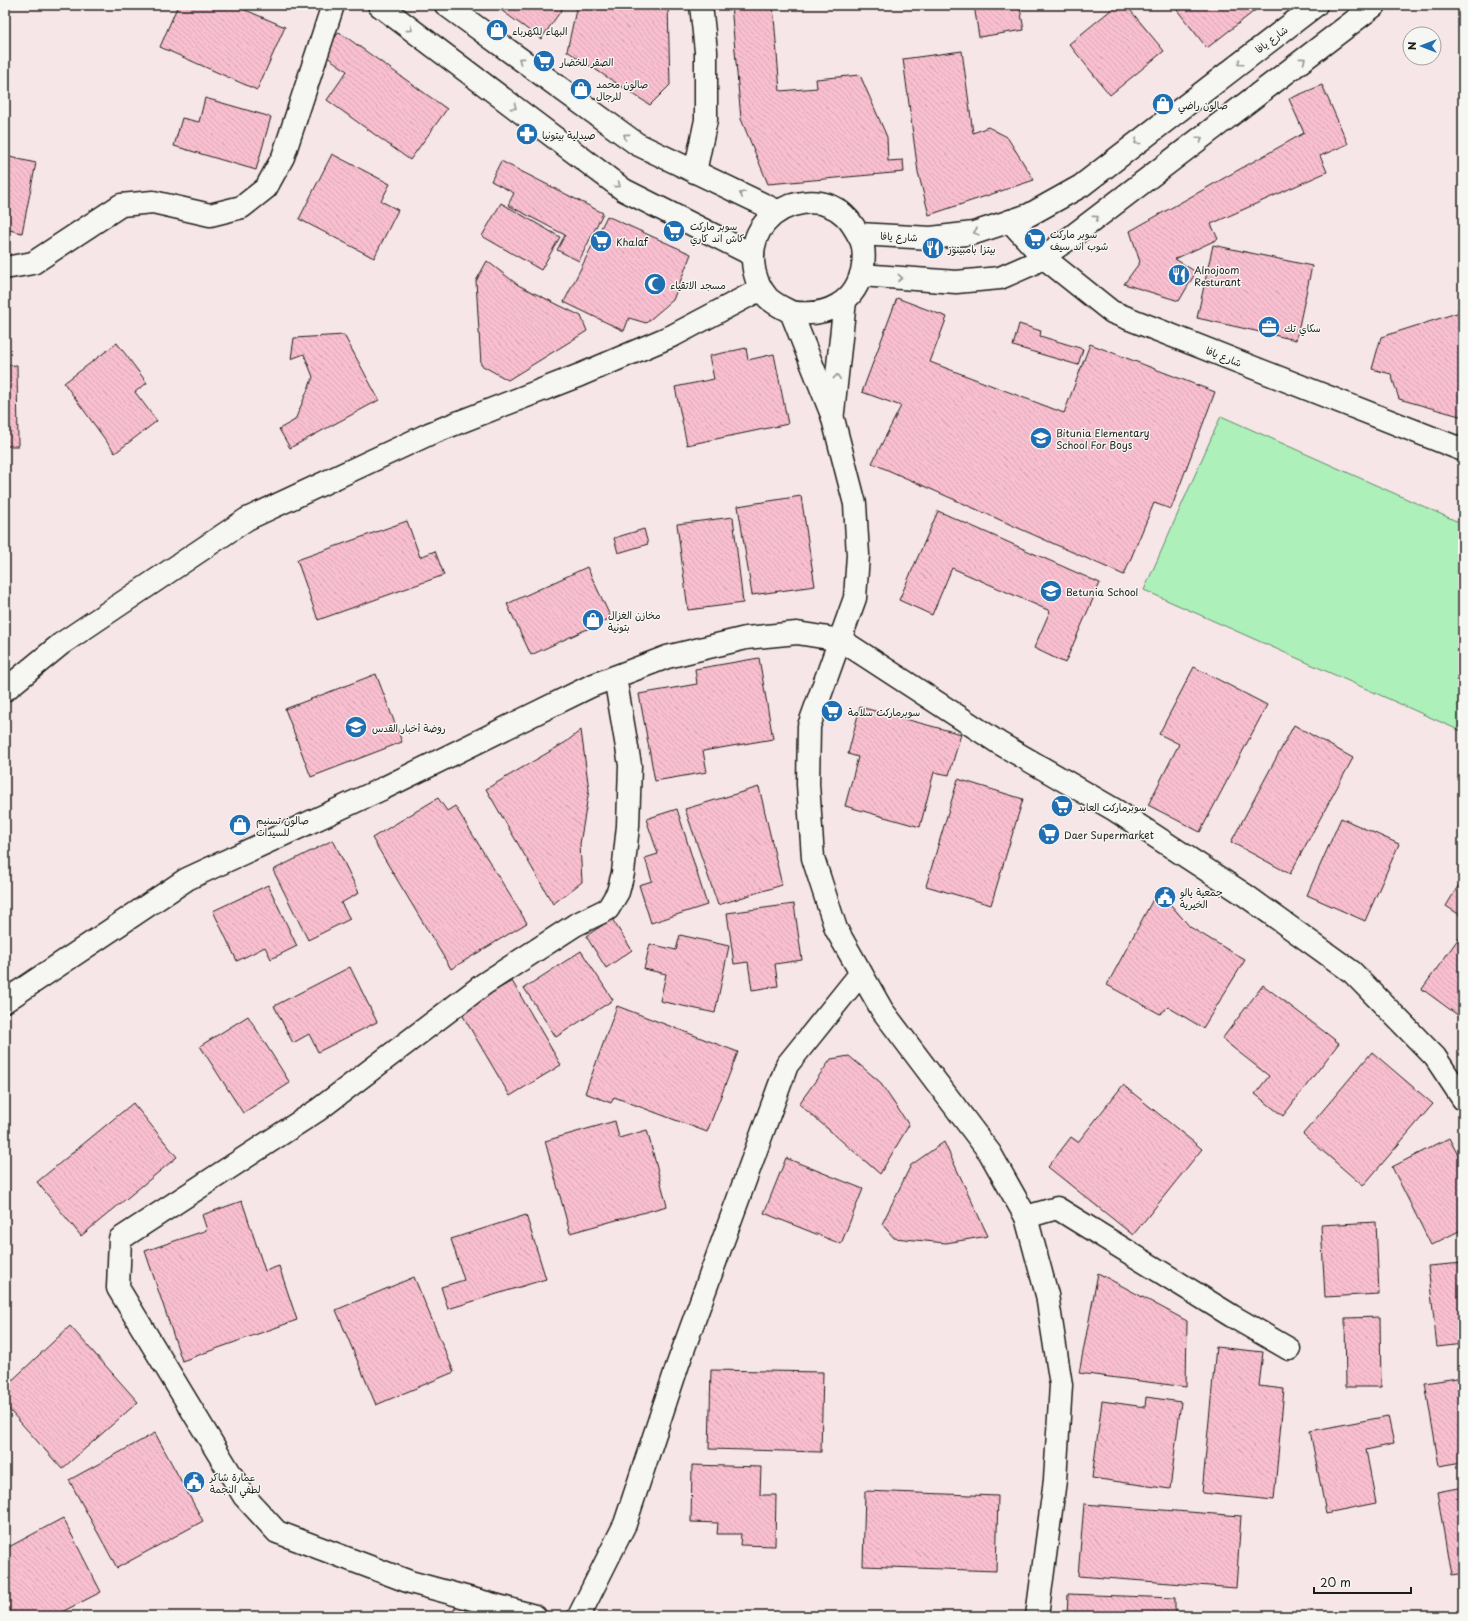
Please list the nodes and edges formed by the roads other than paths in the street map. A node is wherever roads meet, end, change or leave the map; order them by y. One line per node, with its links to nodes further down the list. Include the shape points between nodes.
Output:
1 (333, 5): 13 (street, via 283,157 266,188 242,207 210,215 153,202 122,205 33,263)
2 (379, 5): 11 (street, one-way to 11, via 624,190)
3 (446, 5): 7 (street, one-way to 3, via 637,144)
4 (701, 5): 7 (street, via 706,51 706,120)
5 (1316, 5): 9 (street, شارع يافا, one-way to 9, via 1081,186 1029,215)
6 (1375, 5): 12 (street, one-way to 6)
7 (695, 172): 8 (street, one-way to 7)
8 (777, 211): 10 (street, via 793,204 810,202 828,206 843,214); 11 (street, via 764,223 756,238)
9 (1010, 221): 10 (street, شارع يافا, one-way to 10, via 974,233 931,238); 12 (street, شارع يافا)
10 (858, 234): 14 (street, via 862,242 864,260)
11 (752, 255): 15 (street, via 754,272)
12 (1043, 256): 14 (street, one-way to 12, via 956,282 1000,278 1032,264); 19 (street, شارع يافا, via 1112,312)
13 (5, 268)
14 (862, 275): 16 (street)
15 (761, 289): 17 (street, via 769,299); 22 (street, via 674,335 429,434 247,519 61,644)
16 (845, 301): 17 (street, via 817,314); 18 (street, one-way to 16)
17 (791, 312): 18 (street)
18 (832, 415): 20 (street, via 854,504 858,556 855,598)
19 (1463, 450)
20 (840, 640): 21 (street, via 797,633 746,638 667,657); 23 (street, via 809,726 808,784 813,858 836,929); 25 (street, via 999,743 1115,810 1245,895 1352,972 1435,1057)
21 (615, 677): 24 (street, via 591,686 382,789 187,879); 28 (street, via 630,765 623,873 618,892 608,909 575,925 484,984 318,1110 120,1238 118,1288 244,1496 276,1532 410,1582)
22 (5, 690)
23 (862, 974): 26 (street, via 882,1010 990,1153); 29 (street, via 787,1065 678,1364 625,1524)
24 (5, 1001)
25 (1463, 1099)
26 (1026, 1218): 27 (street, via 1057,1208); 30 (street, via 1047,1295 1061,1385 1055,1480)
27 (1289, 1349)
28 (536, 1616)
29 (579, 1616)
30 (1037, 1616)

